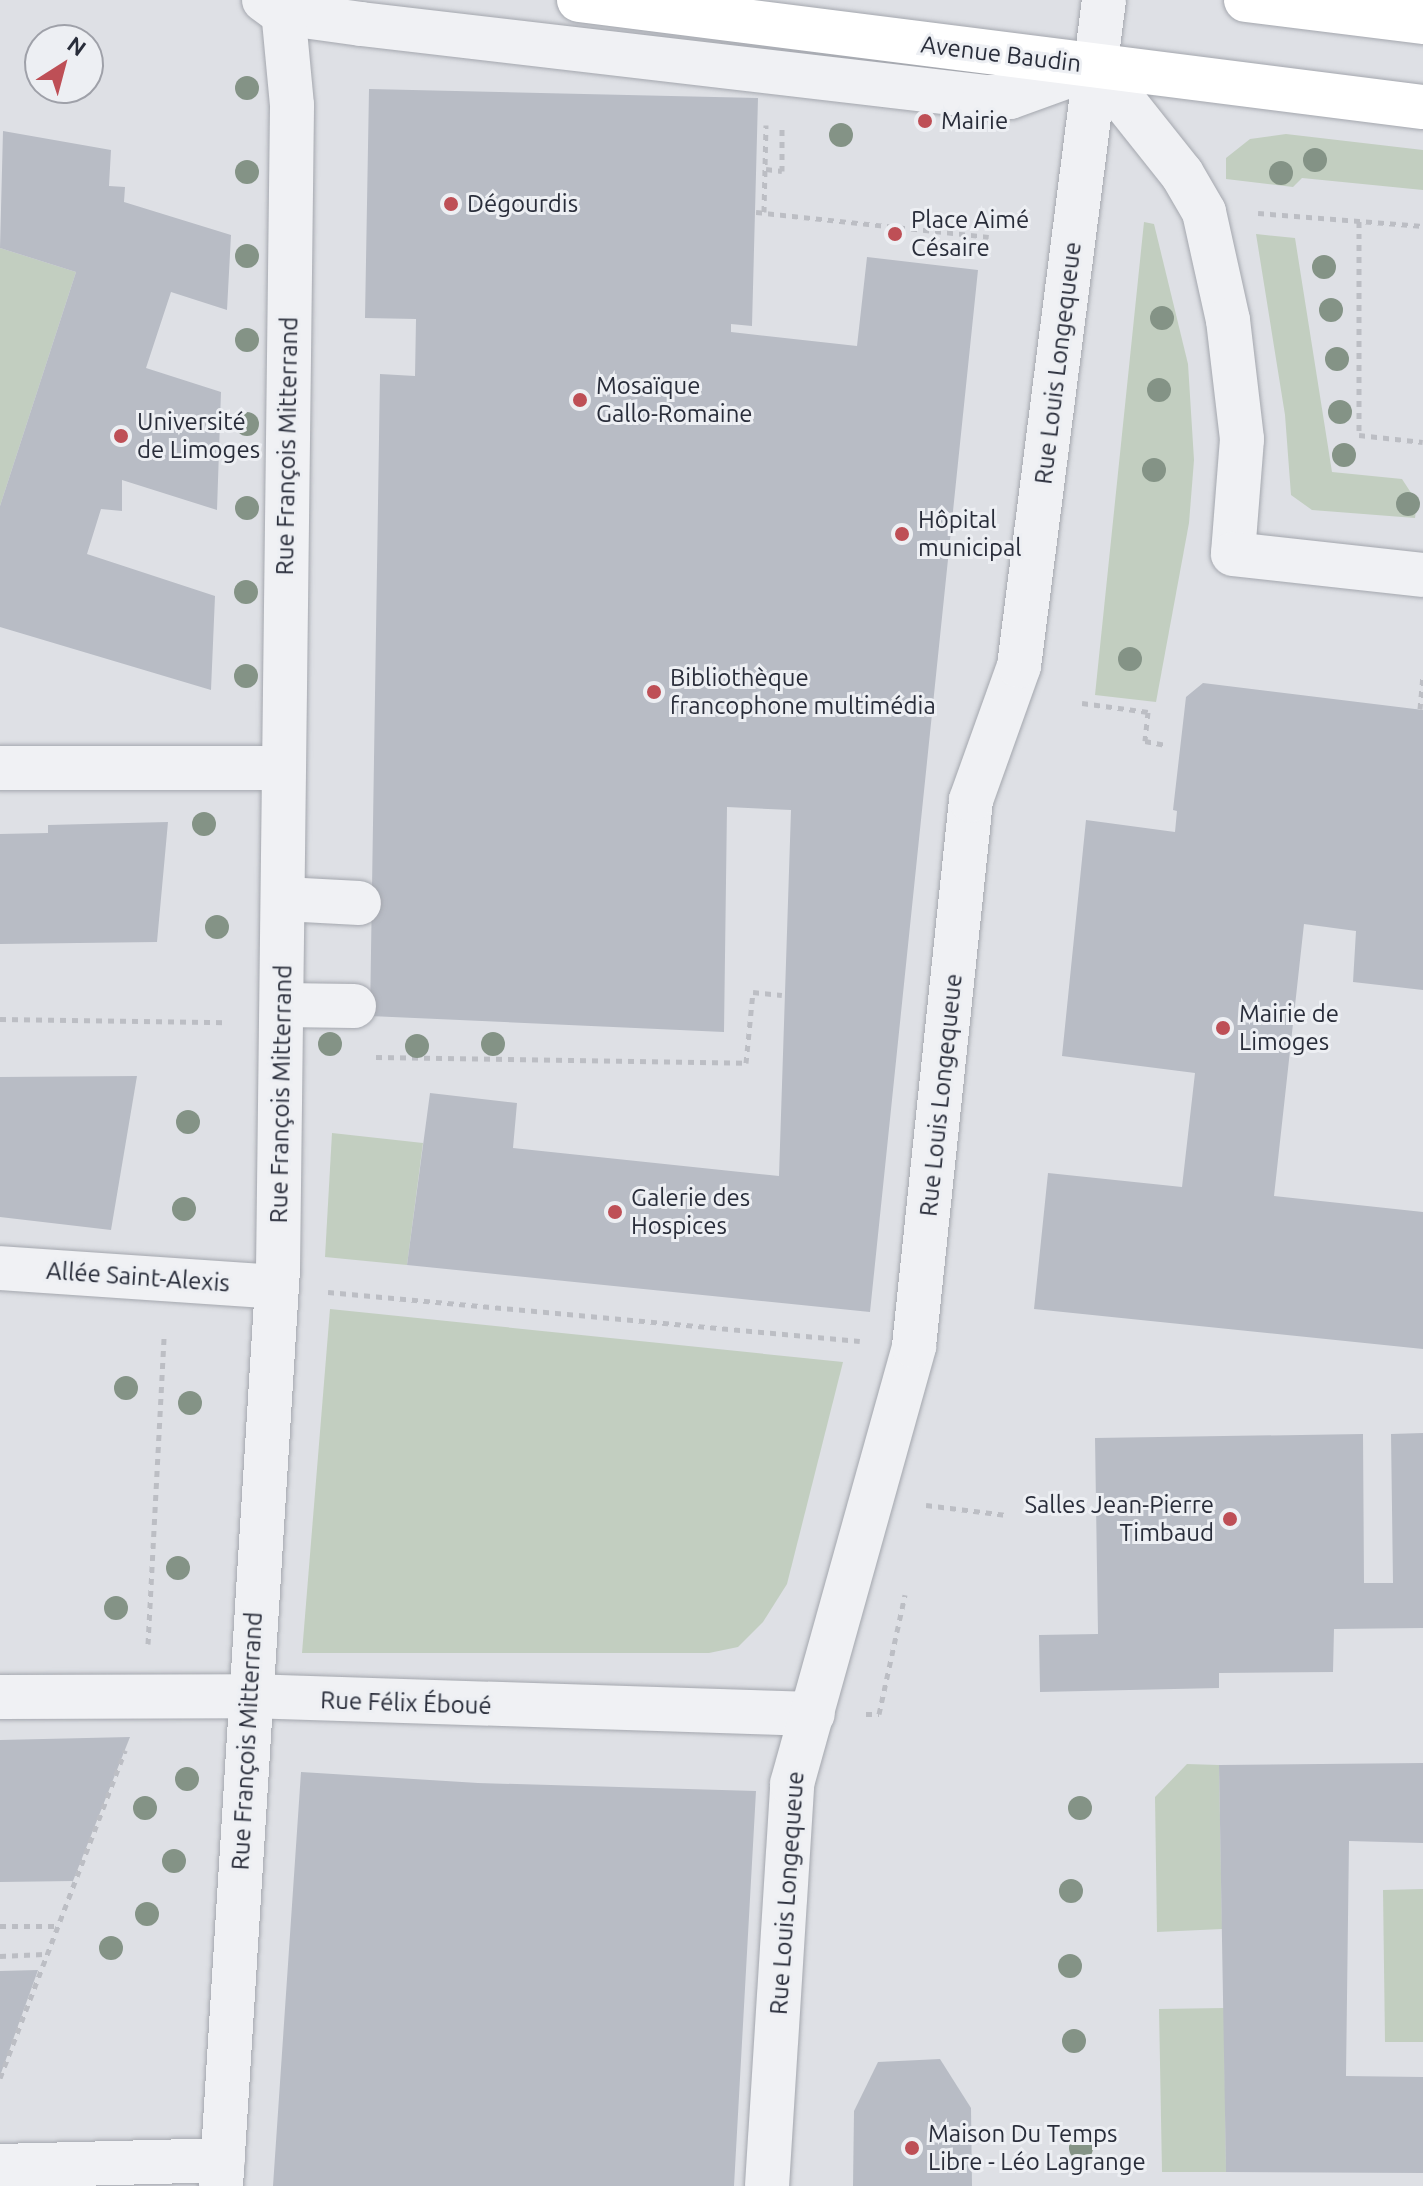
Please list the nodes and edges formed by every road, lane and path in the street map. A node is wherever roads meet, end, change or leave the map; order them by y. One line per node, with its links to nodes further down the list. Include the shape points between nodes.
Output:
1 (579, 0): 6 (main road, Avenue Baudin)
2 (1104, 0): 6 (street, Rue Louis Longequeue)
3 (1246, 0): 5 (main road)
4 (276, 4): 6 (street, via 985,97 1010,97); 24 (street, Rue François Mitterrand, via 292,105)
5 (1423, 22)
6 (1096, 66): 7 (main road, Avenue Baudin); 16 (street, via 1182,174 1204,212 1228,320 1242,439 1233,554); 17 (street, Rue Louis Longequeue)
7 (1423, 107)
8 (782, 131): 10 (path, via 782,171 766,165)
9 (756, 212): 10 (path)
10 (764, 212): 14 (path)
11 (1255, 213): 12 (path)
12 (1359, 221): 13 (path); 15 (path, via 1359,435)
13 (1423, 226)
14 (989, 237)
15 (1423, 442)
16 (1423, 575)
17 (1019, 666): 21 (street); 34 (street, Rue Louis Longequeue, via 971,800)
18 (1423, 676): 20 (path)
19 (1082, 703): 22 (path, via 1148,712 1145,741)
20 (1420, 709)
21 (1030, 714)
22 (1166, 745)
23 (0, 768): 24 (street)
24 (284, 768): 25 (street, Rue François Mitterrand)
25 (284, 899): 26 (street); 30 (street, Rue François Mitterrand)
26 (359, 903)
27 (782, 995): 30 (path, via 753,992 746,1063)
28 (354, 1006): 30 (street)
29 (0, 1019): 30 (path)
30 (283, 1028): 33 (street, Rue François Mitterrand)
31 (0, 1268): 32 (street, Allée Saint-Alexis)
32 (143, 1277): 33 (street, Allée Saint-Alexis); 41 (path, via 165,1321)
33 (276, 1287): 34 (path); 39 (street, Rue François Mitterrand)
34 (914, 1346): 42 (street, Rue Louis Longequeue)
35 (1006, 1515): 36 (path, via 924,1505)
36 (922, 1516)
37 (908, 1584): 38 (path)
38 (891, 1659)
39 (248, 1696): 41 (street, Rue Félix Éboué); 42 (street, Rue Félix Éboué); 49 (street, Rue François Mitterrand)
40 (0, 1697): 41 (street, Rue Félix Éboué)
41 (145, 1697): 44 (path)
42 (813, 1714): 50 (street, Rue Louis Longequeue, via 792,1784)
43 (0, 1926): 44 (path)
44 (56, 1926): 45 (path)
45 (44, 1954): 46 (path); 47 (path)
46 (0, 1956)
47 (0, 2078)
48 (0, 2166): 49 (street)
49 (222, 2173)
50 (767, 2186)

